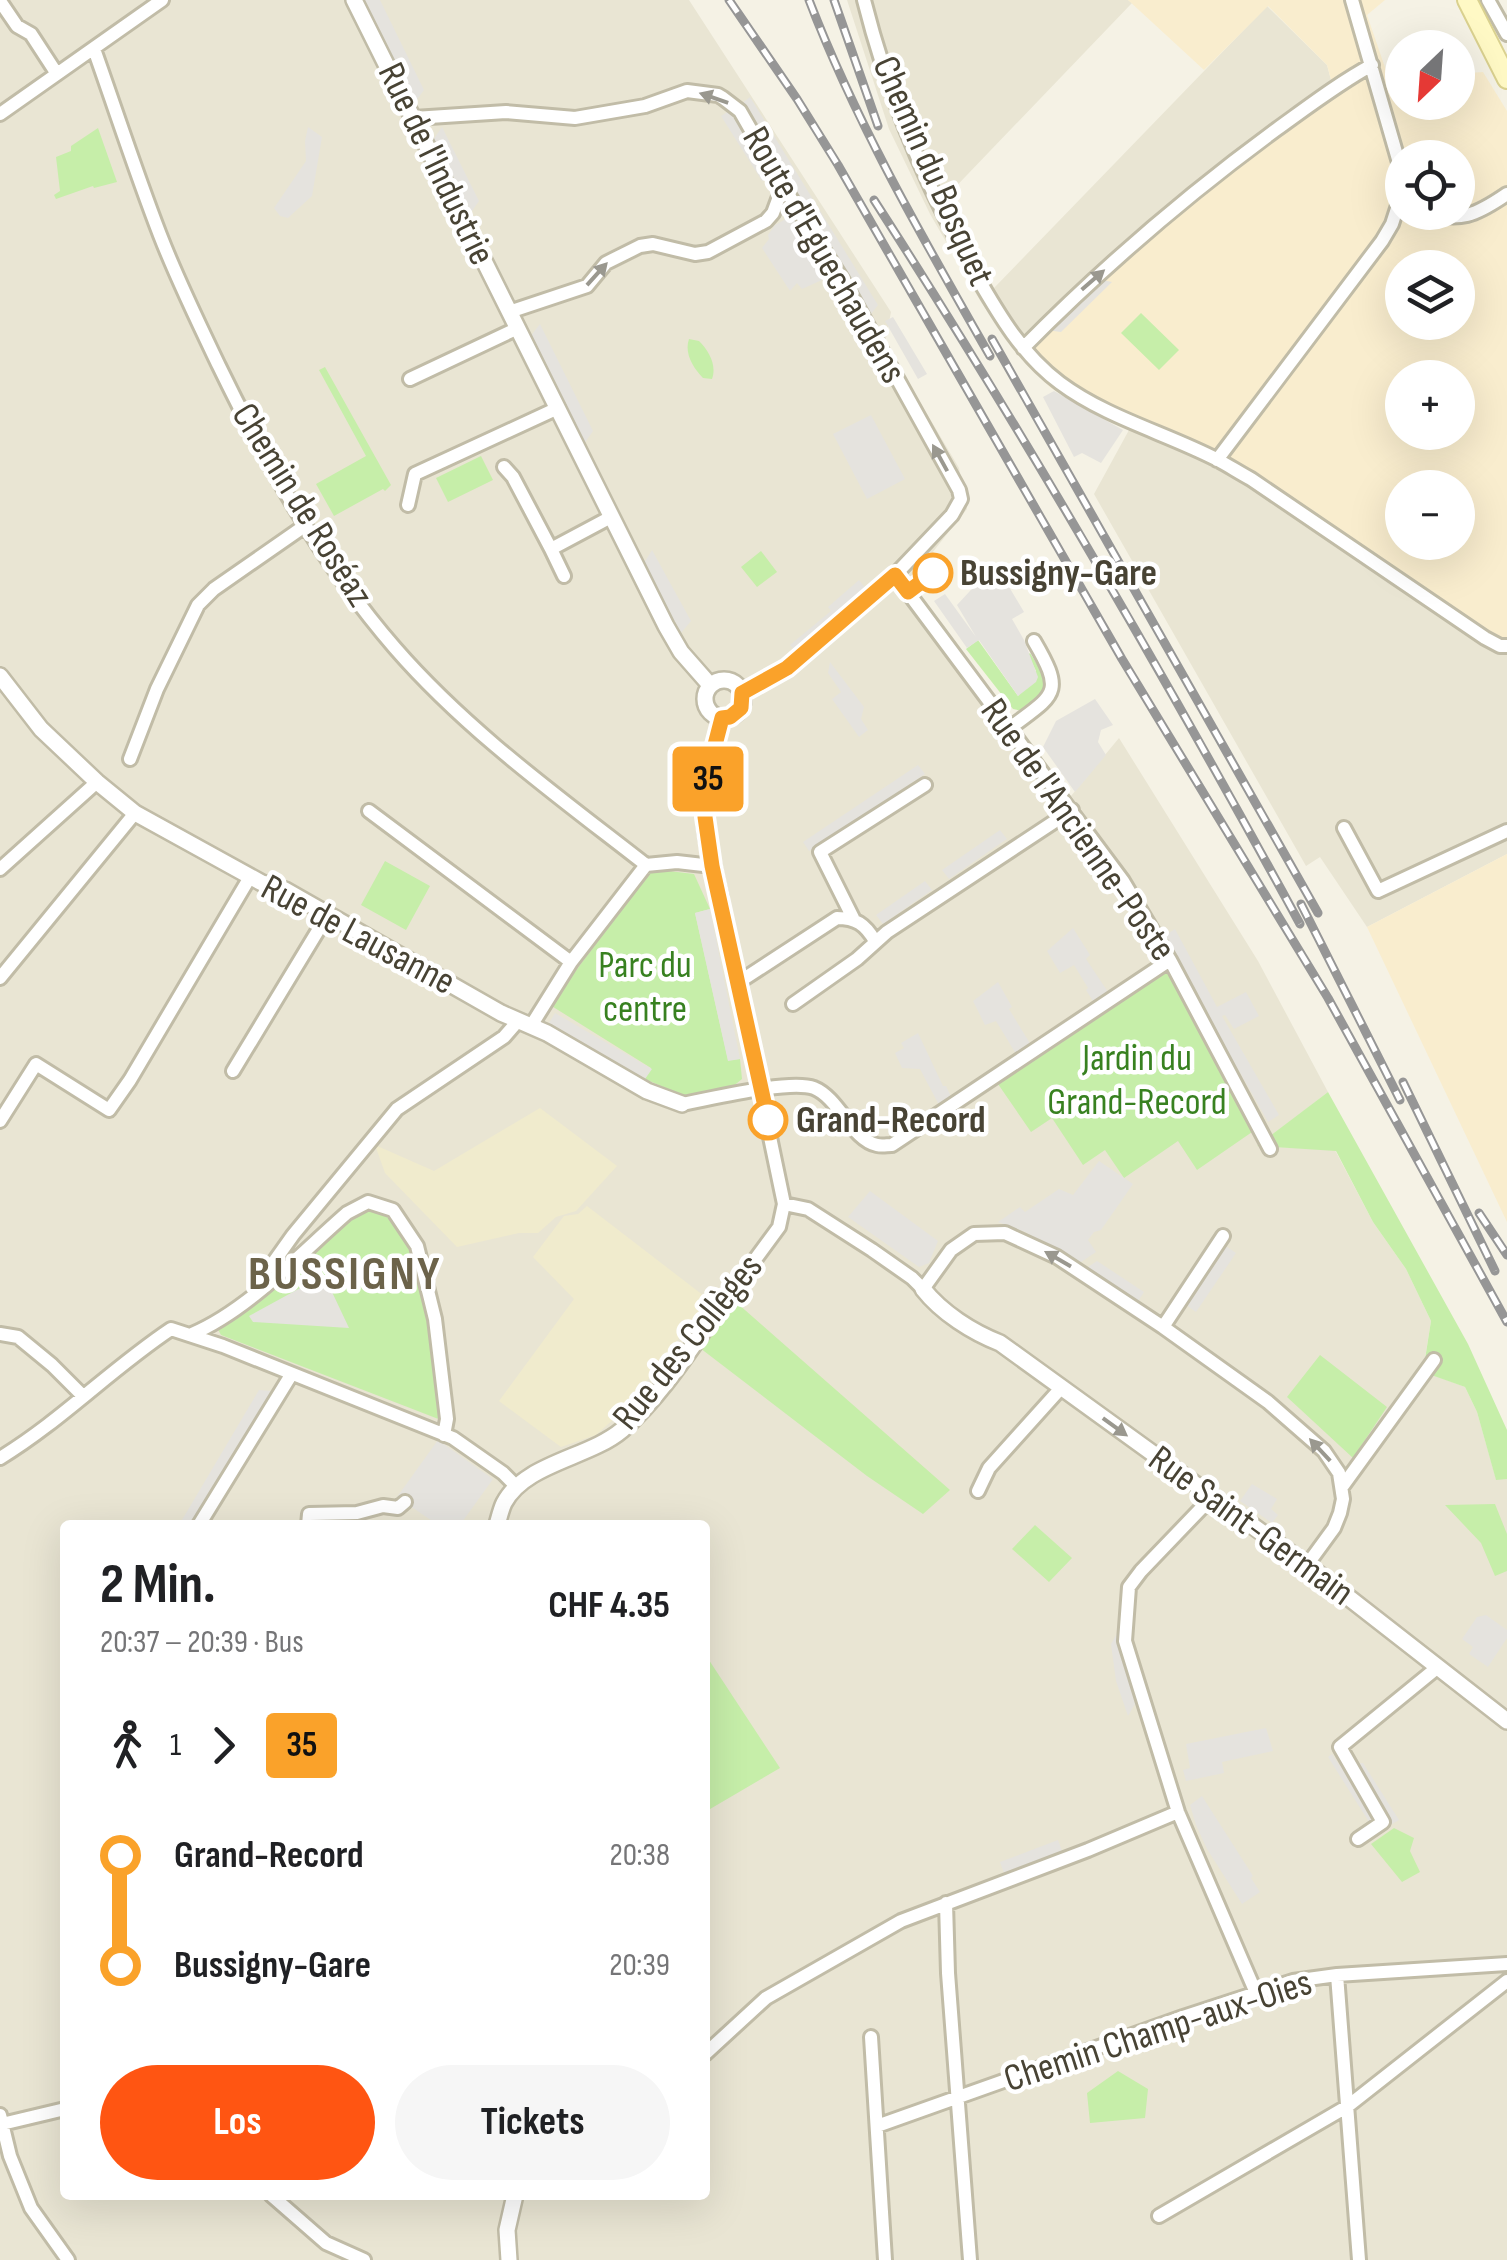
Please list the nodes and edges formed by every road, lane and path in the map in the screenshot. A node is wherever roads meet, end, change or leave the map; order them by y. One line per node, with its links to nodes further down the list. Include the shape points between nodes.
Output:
1 (162, 0): 9 (street)
2 (354, 0): 14 (street, Rue de l'Industrie)
3 (864, 0): 22 (street, Chemin du Bosquet, via 876,48 949,227)
4 (1352, 0): 10 (street)
5 (1467, 0): 12 (main road)
6 (1488, 0): 8 (street)
7 (0, 1): 11 (street)
8 (1507, 34)
9 (94, 49): 11 (street); 29 (street, Chemin de Roséaz, via 186,298)
10 (1372, 65): 15 (street); 22 (street, one-way to 10, via 1220,170)
11 (57, 74): 13 (street)
12 (1507, 79)
13 (0, 114)
14 (414, 118): 16 (street, Route d'Eguechaudens, one-way to 14, via 740,111 718,95 687,92 575,118 506,112); 20 (street, Rue de l'Industrie)
15 (1393, 140)
16 (783, 186): 20 (street, one-way to 16, via 587,286 606,262 640,246 708,252 766,221); 31 (street, Route d'Eguechaudens, one-way to 16, via 952,515 959,490)
17 (1507, 194): 18 (street)
18 (1475, 213)
19 (1388, 230): 25 (street)
20 (509, 312): 21 (street, Rue de l'Industrie)
21 (518, 328): 23 (street); 24 (street, Rue de l'Industrie)
22 (1023, 348): 25 (street, Chemin du Bosquet, via 1097,406)
23 (410, 379)
24 (558, 408): 27 (street, via 415,474); 28 (street, Rue de l'Industrie)
25 (1217, 460): 34 (street, Chemin du Bosquet, via 1484,638)
26 (504, 467): 30 (street)
27 (408, 505)
28 (611, 517): 30 (street); 36 (street, Rue de l'Industrie, via 682,652)
29 (306, 525): 40 (street, via 198,605); 48 (street, Chemin de Roséaz, via 396,650 466,722)
30 (551, 549): 32 (street)
31 (895, 575): 37 (street, Route d'Eguechaudens, via 787,668); 39 (street, Rue de l'Ancienne-Poste)
32 (564, 576)
33 (1034, 642): 39 (street, via 1052,686 1044,703)
34 (1507, 646)
35 (0, 676): 41 (street, Rue de Lausanne, via 41,730)
36 (710, 685): 37 (street, via 732,681); 38 (street, via 706,706)
37 (742, 693): 38 (street, via 741,708)
38 (722, 718): 49 (street, via 706,792)
39 (1010, 728): 43 (street, Rue de l'Ancienne-Poste)
40 (130, 759)
41 (97, 782): 45 (street, Rue de Lausanne); 50 (street)
42 (925, 785): 54 (street, via 820,852)
43 (1072, 810): 55 (street); 56 (street, Rue de l'Ancienne-Poste)
44 (369, 811): 57 (street)
45 (135, 813): 51 (street, Rue de Lausanne); 58 (street)
46 (1344, 828): 47 (street, via 1378,891)
47 (1507, 831)
48 (646, 865): 49 (street); 57 (street)
49 (712, 866): 52 (street)
50 (0, 869)
51 (250, 876): 53 (street, Rue de Lausanne); 65 (street, via 109,1110 36,1064)
52 (720, 898): 59 (street)
53 (328, 914): 61 (street, Rue de Lausanne); 62 (street)
54 (853, 918): 55 (street); 59 (street, via 837,918)
55 (875, 941): 60 (street)
56 (1170, 960): 63 (street, Rue de Lausanne, via 892,1145 865,1140 810,1086); 66 (street, Rue de l'Ancienne-Poste)
57 (571, 962): 61 (street)
58 (0, 978)
59 (739, 982): 63 (street)
60 (793, 1004)
61 (524, 1024): 64 (street, Rue de Lausanne); 69 (street, via 397,1109)
62 (233, 1070)
63 (761, 1089): 64 (street, Rue de Lausanne); 67 (street)
64 (682, 1104)
65 (0, 1122)
66 (1270, 1149)
67 (784, 1204): 70 (street, Rue Saint-Germain, via 808,1209); 71 (street, Rue des Collèges, via 779,1227)
68 (1223, 1236): 72 (street)
69 (270, 1266)
70 (923, 1289): 72 (street, one-way to 70, via 1005,1233 974,1234 951,1250); 77 (street, Rue Saint-Germain)
71 (715, 1314): 81 (street, Rue des Collèges, via 619,1433)
72 (1164, 1327): 82 (street, one-way to 72, via 1324,1451 1283,1414)
73 (0, 1334): 78 (street, via 18,1337)
74 (192, 1334): 76 (street); 78 (street, via 170,1329); 79 (street, via 239,1307 347,1213 368,1202 393,1210 416,1246 435,1319)
75 (1434, 1360): 82 (street)
76 (291, 1375): 79 (street); 86 (street)
77 (1061, 1388): 83 (street, via 989,1468); 84 (street, Rue Saint-Germain, one-way to 84)
78 (83, 1396): 80 (street)
79 (444, 1435): 81 (street)
80 (0, 1458)
81 (516, 1486): 88 (street)
82 (1342, 1487): 89 (street, via 1334,1528)
83 (978, 1491)
84 (1212, 1497): 89 (street, Rue Saint-Germain); 92 (street, via 1128,1594 1125,1641)
85 (405, 1502): 87 (street, via 357,1514 310,1514)
86 (203, 1520)
87 (309, 1520)
88 (499, 1520)
89 (1307, 1565): 90 (street, Rue Saint-Germain)
90 (1438, 1667): 91 (street, Rue Saint-Germain); 93 (street, via 1340,1747 1383,1822)
91 (1507, 1722)
92 (1178, 1812): 94 (street); 98 (street)
93 (1358, 1839)
94 (946, 1903): 100 (street, via 900,1920 787,1984); 101 (street)
95 (1507, 1964): 96 (street, Chemin Champ-aux-Oies)
96 (1337, 1975): 98 (street, Chemin Champ-aux-Oies); 102 (street)
97 (1507, 1981): 102 (street)
98 (1256, 1993): 101 (street, Chemin Champ-aux-Oies)
99 (871, 2037): 105 (street)
100 (710, 2049)
101 (958, 2096): 105 (street, Chemin Champ-aux-Oies); 113 (street)
102 (1348, 2106): 108 (street); 114 (street)
103 (60, 2110): 104 (street)
104 (1, 2119): 109 (street, via 31,2208)
105 (876, 2126): 112 (street)
106 (277, 2200): 110 (street, via 326,2243)
107 (514, 2200): 111 (street, via 506,2230)
108 (1159, 2216)
109 (68, 2260)
110 (364, 2260)
111 (509, 2260)
112 (885, 2260)
113 (970, 2260)
114 (1360, 2260)

